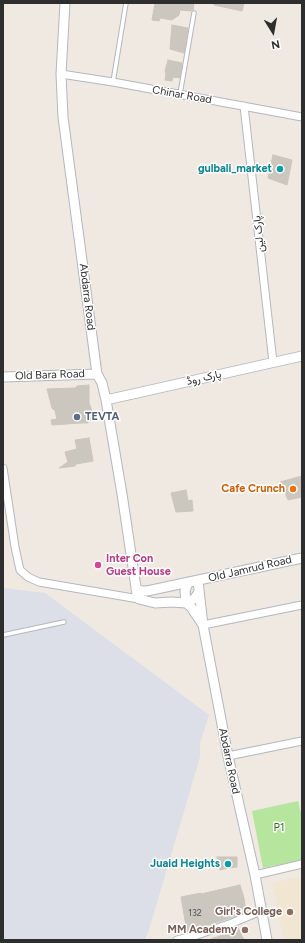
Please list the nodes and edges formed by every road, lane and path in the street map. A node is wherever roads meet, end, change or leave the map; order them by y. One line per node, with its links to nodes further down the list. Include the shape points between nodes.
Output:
1 (65, 3): 4 (street, Abdarra Road)
2 (126, 3): 5 (lane)
3 (194, 13): 6 (lane)
4 (61, 74): 5 (street, Chinar Road); 11 (street, Abdarra Road, via 63,117)
5 (113, 82): 6 (street, Chinar Road)
6 (180, 94): 7 (street, Chinar Road)
7 (244, 106): 8 (street, Chinar Road); 10 (street, پارک لین)
8 (302, 117)
9 (302, 356): 10 (street, پارک روڈ)
10 (273, 362): 13 (street, پارک روڈ)
11 (97, 374): 12 (street, Old Bara Road); 13 (street, Abdarra Road)
12 (3, 377)
13 (106, 400): 18 (street, Abdarra Road)
14 (3, 468): 20 (street, via 20,570 39,582)
15 (302, 558): 16 (street, Old Jamrud Road)
16 (198, 581): 17 (street, Old Jamrud Road); 19 (street, Abdarra Road)
17 (188, 583): 18 (street, Old Jamrud Road, via 144,592); 21 (street, via 185,591)
18 (136, 589): 20 (street, Abdarra Road)
19 (199, 592): 21 (street, via 194,599); 24 (street, Abdarra Road)
20 (139, 600): 21 (street)
21 (186, 603): 24 (street)
22 (302, 605): 24 (street)
23 (64, 622): 25 (lane)
24 (203, 625): 27 (street, Abdarra Road)
25 (3, 635)
26 (302, 741): 27 (street)
27 (228, 756): 29 (street, Abdarra Road)
28 (302, 864): 29 (street)
29 (255, 874): 30 (street, Abdarra Road)
30 (261, 911): 31 (street, via 219,928); 32 (street, Abdarra Road)
31 (176, 940)
32 (267, 940)

